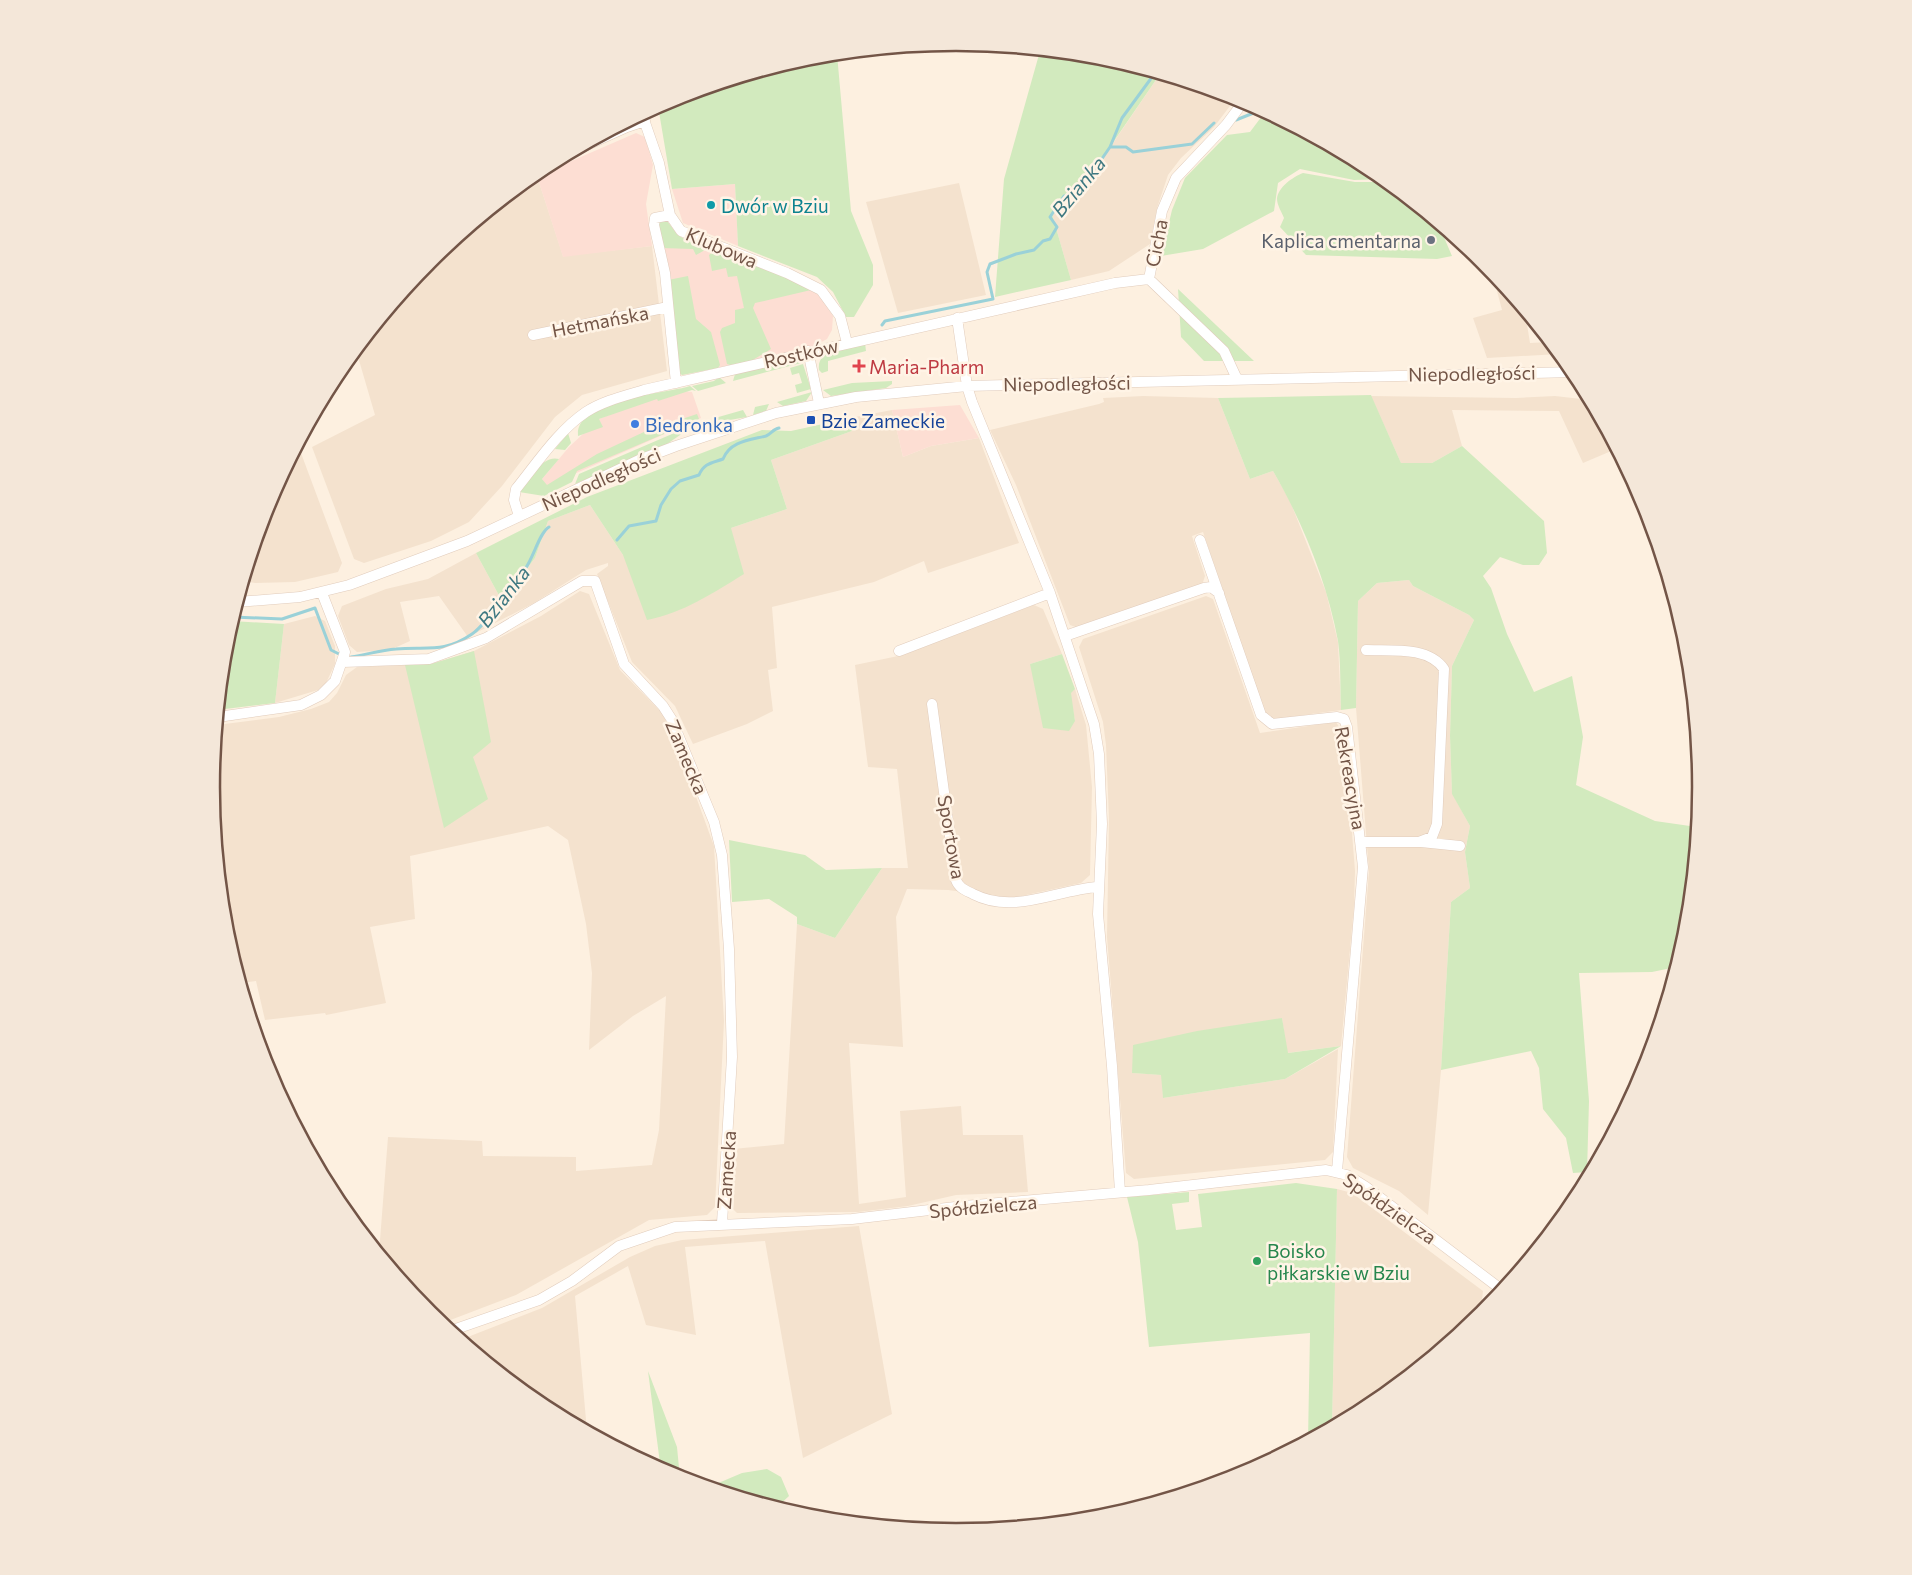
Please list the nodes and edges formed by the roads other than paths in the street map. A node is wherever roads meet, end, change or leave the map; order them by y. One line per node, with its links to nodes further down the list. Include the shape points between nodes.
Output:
1 (1239, 107): 4 (street, Cicha, via 1176,178 1162,210)
2 (644, 121): 3 (street, Klubowa, via 659,163)
3 (670, 215): 5 (street, Hetmańska, via 659,216 654,221 665,273); 8 (street, Klubowa, via 681,231 689,236 787,273 821,290 840,316)
4 (1149, 279): 6 (street, Rostków, via 1115,283); 11 (street, Cicha, via 1224,351)
5 (668, 307): 7 (street, Hetmańska); 12 (street, Hetmańska)
6 (957, 318): 8 (street, Rostków); 13 (street)
7 (532, 334)
8 (847, 343): 9 (street, Rostków)
9 (808, 351): 12 (street, Rostków); 14 (street)
10 (1564, 372): 11 (street, Niepodległości)
11 (1237, 379): 13 (street, Niepodległości)
12 (676, 383): 15 (street, Rostków, via 613,399 573,422 516,490 514,500)
13 (967, 386): 14 (street, Niepodległości, via 897,391); 18 (street)
14 (819, 403): 15 (street, Niepodległości, via 752,420 676,446)
15 (519, 516): 17 (street, Niepodległości, via 417,561)
16 (1200, 540): 19 (street, Rekreacyjna)
17 (322, 593): 20 (street, Niepodległości, via 277,601); 24 (street, via 345,652)
18 (1050, 593): 21 (street); 23 (street)
19 (1219, 593): 21 (street, via 1204,588); 27 (street, Rekreacyjna, via 1261,715 1272,724 1344,719)
20 (244, 602)
21 (1065, 636): 30 (street, via 1094,724 1099,754 1102,824)
22 (1366, 650): 28 (street, via 1425,654 1444,669 1436,824 1432,837)
23 (899, 651)
24 (343, 662): 26 (street, via 335,681 321,695 301,705); 33 (street, Zamecka, via 429,659 486,638 582,581 594,581 624,664 672,720 720,840 729,949 732,1057)
25 (932, 704): 30 (street, Sportowa, via 959,886 985,900 1006,904 1040,899 1073,889)
26 (223, 716)
27 (1362, 842): 28 (street, Rekreacyjna); 31 (street, Rekreacyjna, via 1361,903)
28 (1419, 842): 29 (street, Rekreacyjna)
29 (1460, 846)
30 (1098, 887): 32 (street)
31 (1337, 1171): 32 (street, Spółdzielcza); 34 (street, Spółdzielcza, via 1366,1187)
32 (1120, 1192): 33 (street, Spółdzielcza, via 852,1219)
33 (722, 1223): 35 (street, Spółdzielcza, via 675,1227 638,1238 607,1254 566,1285 539,1300)
34 (1497, 1286)
35 (457, 1328)

